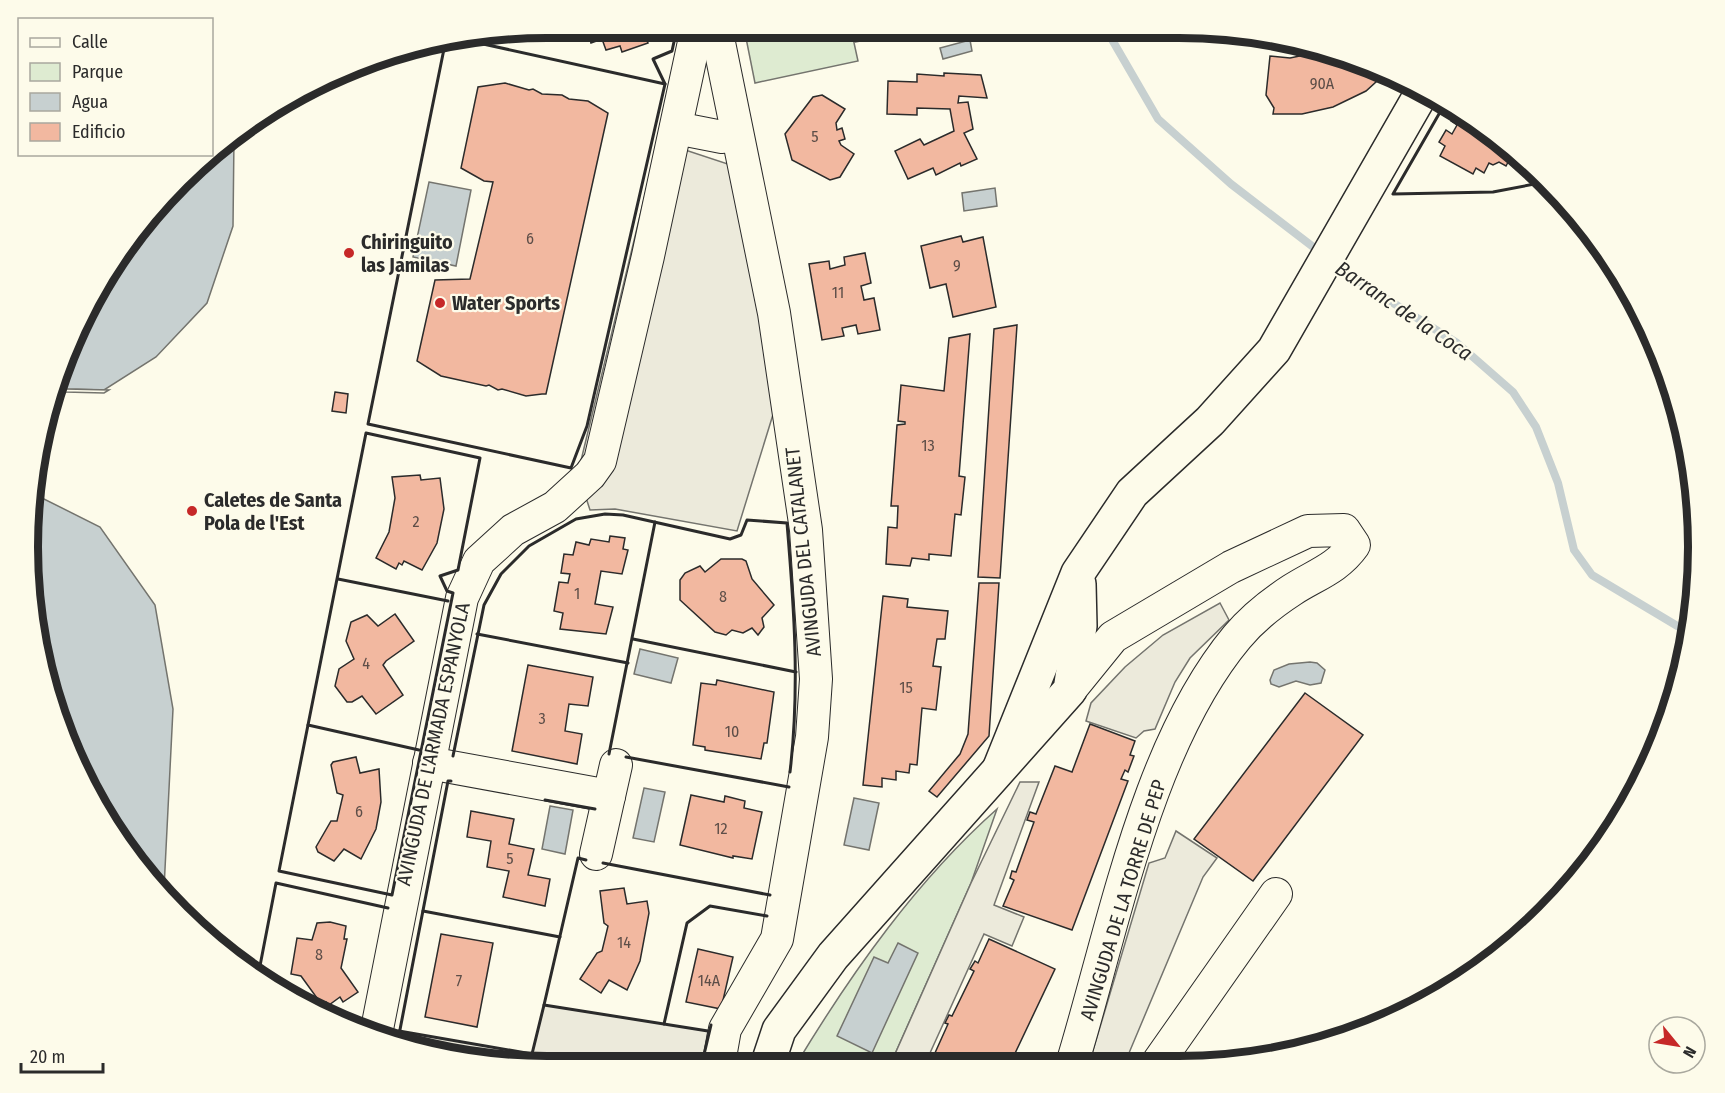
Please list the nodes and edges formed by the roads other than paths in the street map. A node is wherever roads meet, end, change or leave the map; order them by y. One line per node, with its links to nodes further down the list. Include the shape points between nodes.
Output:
1 (695, 38): 3 (street)
2 (718, 38): 4 (street, AVINGUDA DEL CATALANET)
3 (686, 83): 4 (street); 6 (street)
4 (728, 90): 7 (street, AVINGUDA DEL CATALANET)
5 (1419, 98): 8 (main road, via 1274,350 1210,421 1132,493)
6 (676, 128): 7 (street, via 722,138); 10 (street, AVINGUDA DE L'ARMADA ESPANYOLA, via 600,461 555,507 513,530 478,561 462,598)
7 (736, 131): 17 (street, AVINGUDA DEL CATALANET, via 774,313 806,530 816,679 812,737 777,939 725,1029)
8 (1078, 573): 9 (main road, via 1080,626); 12 (main road)
9 (1070, 690): 12 (main road); 19 (street, AVINGUDA DE LA TORRE DE PEP, via 1113,637 1231,567 1308,531 1344,530 1354,545 1343,561 1266,609 1237,638 1191,705 1149,802)
10 (429, 763): 13 (street); 16 (street, AVINGUDA DE L'ARMADA ESPANYOLA)
11 (616, 765): 13 (street)
12 (1000, 767): 18 (main road, via 833,956 779,1030)
13 (609, 796): 14 (street)
14 (596, 854)
15 (1276, 894): 20 (street)
16 (378, 1026)
17 (719, 1056)
18 (770, 1056)
19 (1074, 1056)
20 (1162, 1056)

